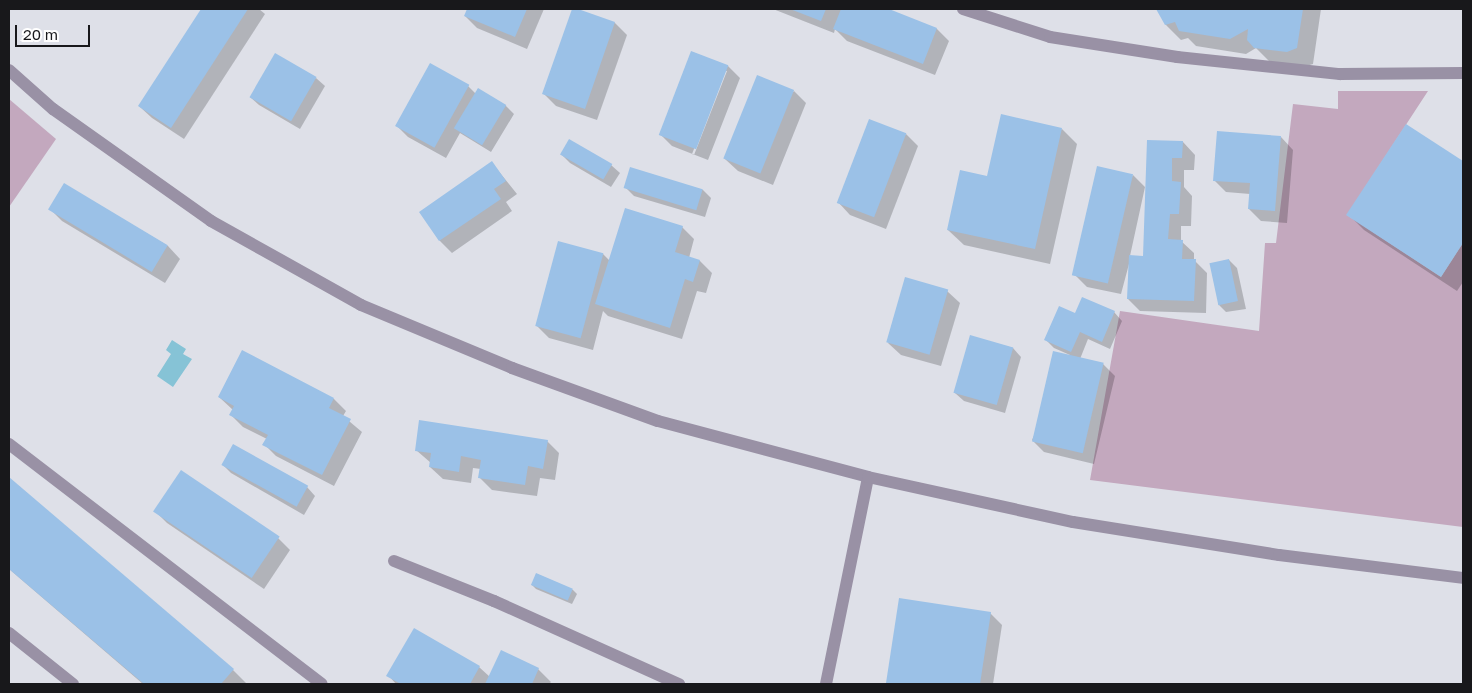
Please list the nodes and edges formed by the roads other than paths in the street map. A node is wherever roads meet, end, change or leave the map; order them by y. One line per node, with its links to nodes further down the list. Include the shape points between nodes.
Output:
1 (963, 9): 3 (street, via 1050,37 1177,57 1340,74)
2 (9, 70): 5 (street, via 53,109 211,221 360,306 512,368 658,421)
3 (1463, 73)
4 (9, 444): 10 (street)
5 (868, 477): 7 (street, via 1074,522 1279,555); 12 (street)
6 (394, 561): 11 (street, via 494,601)
7 (1463, 578)
8 (9, 632): 9 (street)
9 (73, 684)
10 (322, 684)
11 (679, 684)
12 (826, 684)

